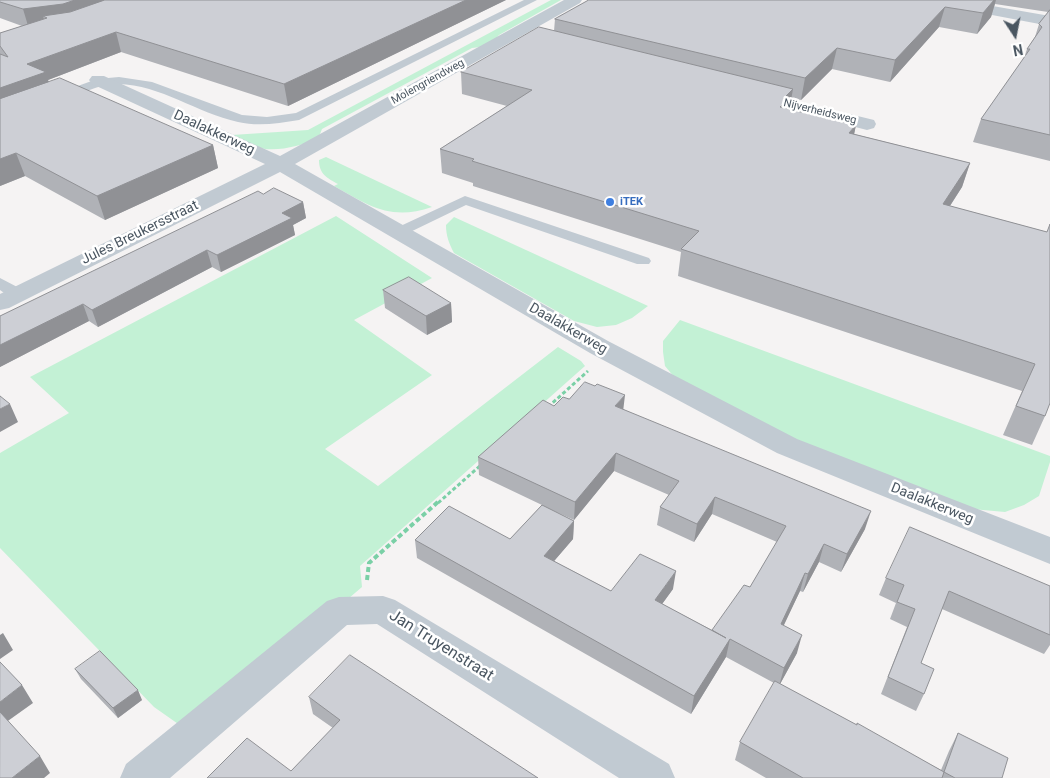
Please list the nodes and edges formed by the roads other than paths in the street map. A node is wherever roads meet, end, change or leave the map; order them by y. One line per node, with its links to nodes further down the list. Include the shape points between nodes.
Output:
1 (532, 0): 7 (lane, via 299,116 267,121 240,119 148,84)
2 (575, 0): 5 (street, Molengriendweg)
3 (934, 0): 4 (street)
4 (1050, 21)
5 (511, 35): 6 (street); 11 (street, Molengriendweg)
6 (539, 42)
7 (100, 81): 9 (lane); 11 (street, Daalakkerweg)
8 (735, 91): 10 (street, Nijverheidsweg)
9 (46, 102)
10 (866, 124)
11 (281, 164): 12 (street, Daalakkerweg); 14 (street, Jules Breukersstraat)
12 (399, 232): 13 (lane, via 465,200); 15 (street, Daalakkerweg, via 610,353 787,446)
13 (643, 261)
14 (6, 293)
15 (1050, 551)
16 (140, 778): 17 (street, Jan Truyenstraat, via 339,611 383,610)
17 (655, 778)

